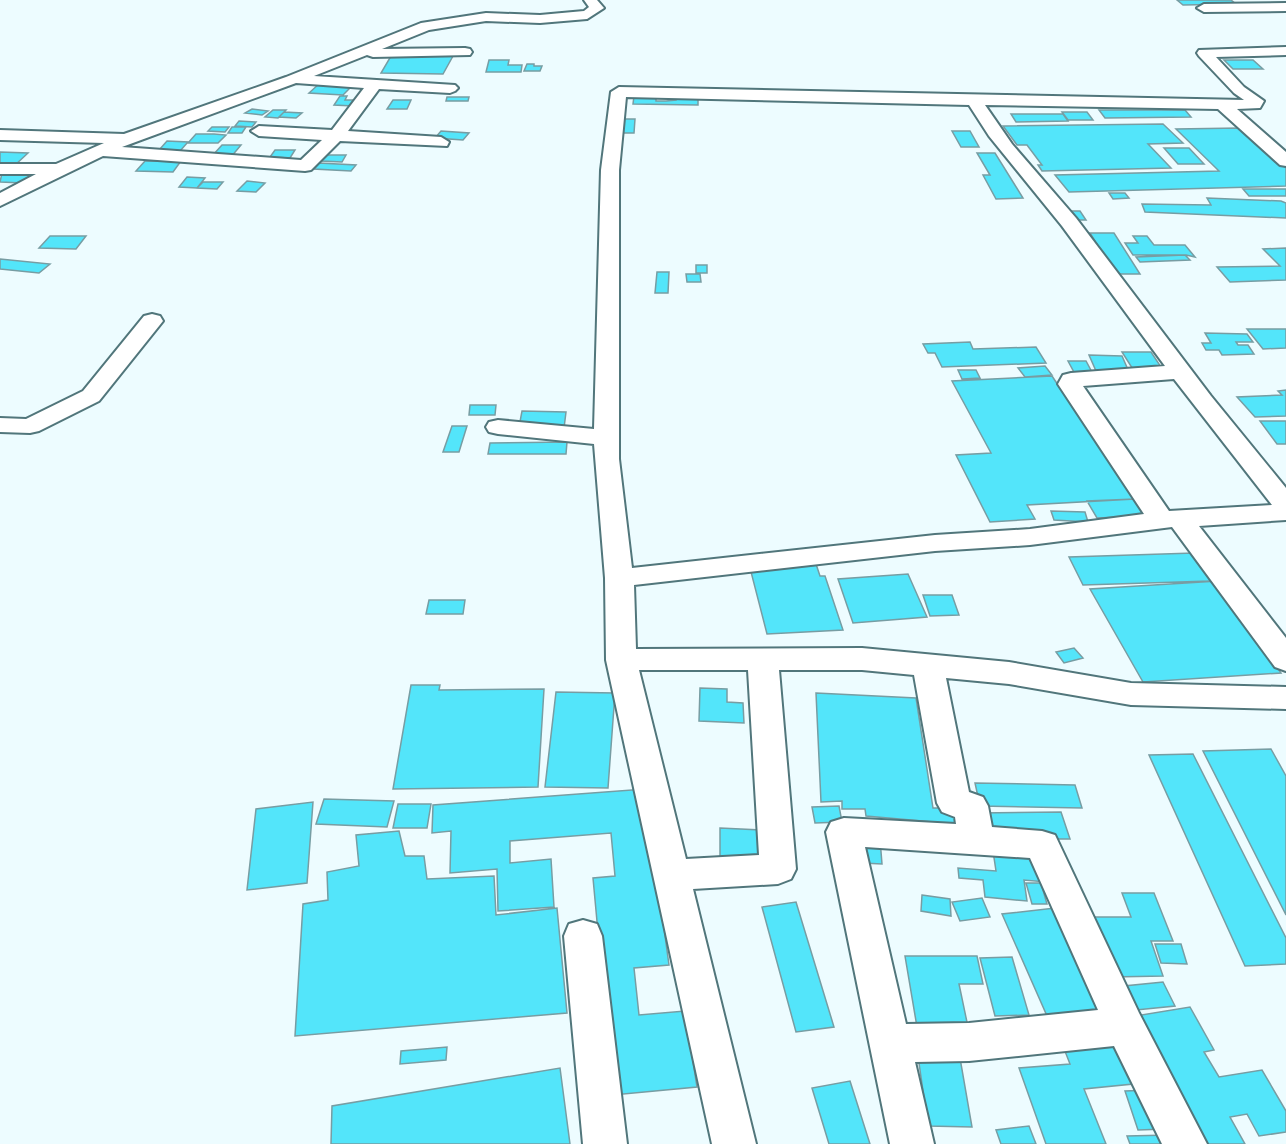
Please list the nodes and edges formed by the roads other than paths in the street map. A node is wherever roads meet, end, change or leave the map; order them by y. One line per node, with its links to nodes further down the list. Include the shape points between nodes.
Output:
1 (590, 0): 6 (street, via 597,8 587,15 458,15)
2 (1286, 7): 3 (street)
3 (1204, 8)
4 (1286, 51): 12 (street, via 1204,53 1239,90 1256,101 1254,105)
5 (465, 52): 6 (street)
6 (356, 54): 7 (street)
7 (291, 80): 8 (street); 16 (street)
8 (374, 85): 9 (street); 15 (street)
9 (450, 88)
10 (824, 102): 11 (street); 11 (street, via 940,108); 27 (street, via 619,92 610,170)
11 (976, 103): 12 (street, via 1097,100); 24 (street, via 989,127 1068,221)
12 (1224, 106): 19 (street)
13 (259, 131): 15 (street)
14 (0, 135): 16 (street)
15 (337, 135): 17 (street); 18 (street, via 305,166)
16 (128, 138): 18 (street)
17 (441, 142)
18 (99, 151): 21 (street)
19 (1286, 161)
20 (0, 169): 21 (street)
21 (60, 169): 22 (street)
22 (0, 200)
23 (152, 321): 25 (street, via 91,396 30,426)
24 (1180, 372): 28 (street); 30 (street, via 1071,380)
25 (0, 425)
26 (498, 427): 27 (street)
27 (606, 438): 31 (street)
28 (1286, 505)
29 (1286, 512): 30 (street)
30 (1170, 520): 31 (street); 34 (street)
31 (619, 578): 32 (street)
32 (621, 660): 33 (street); 38 (street)
33 (763, 660): 35 (street, via 862,659); 38 (street, via 778,869)
34 (1286, 660)
35 (928, 665): 36 (street, via 1009,673 1131,694); 37 (street, via 954,803 971,806)
36 (1286, 698)
37 (976, 840): 40 (street, via 1042,845); 41 (street, via 844,832)
38 (671, 874): 43 (street)
39 (583, 936): 42 (street)
40 (1125, 1026): 41 (street, via 969,1042); 45 (street)
41 (891, 1043): 44 (street)
42 (605, 1144)
43 (734, 1144)
44 (912, 1144)
45 (1185, 1144)

